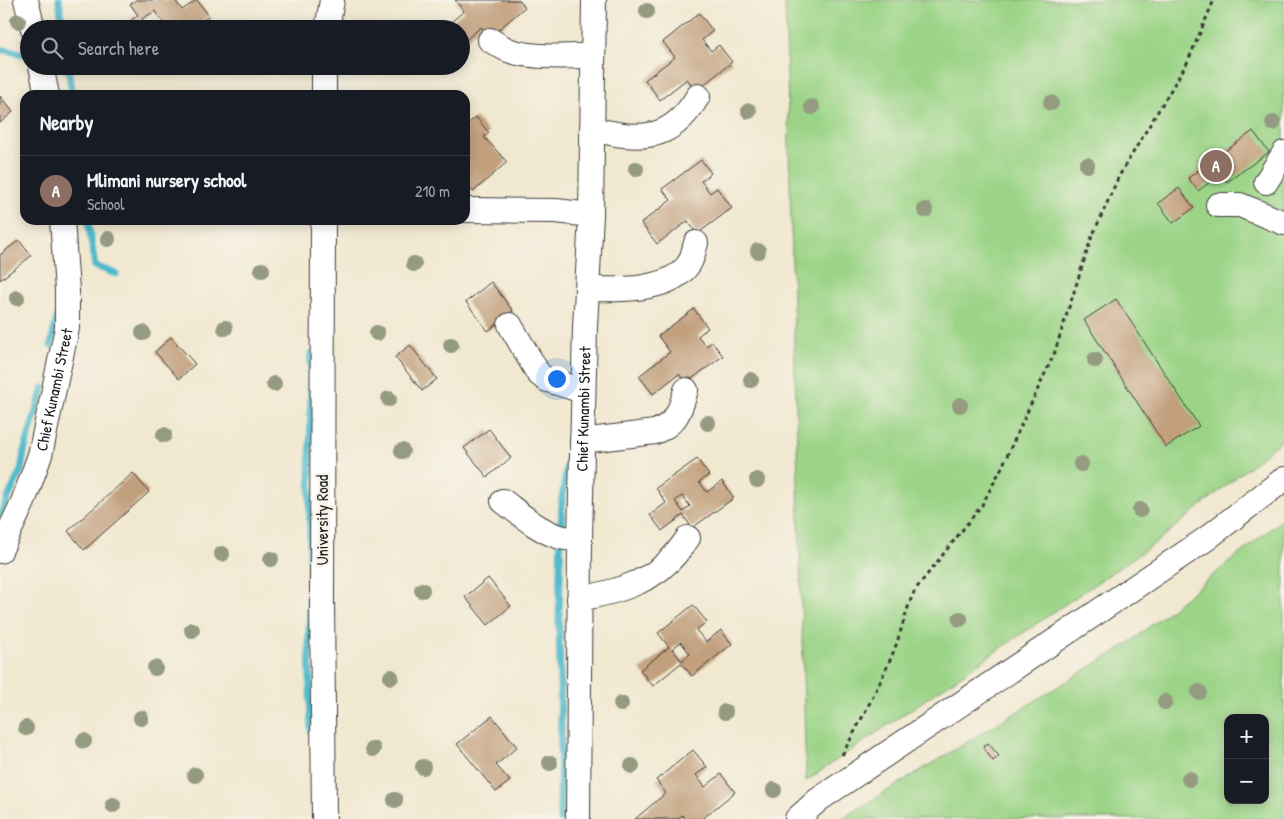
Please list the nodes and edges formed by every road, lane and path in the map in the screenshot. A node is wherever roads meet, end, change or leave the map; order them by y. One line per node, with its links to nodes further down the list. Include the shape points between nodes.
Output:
1 (26, 0): 5 (street)
2 (332, 0): 6 (street)
3 (594, 0): 8 (street, Chief Kunambi Street)
4 (1214, 0): 35 (path, via 1187,63 1119,176 1090,238 1054,354 1001,469 982,505 915,590 879,685)
5 (31, 20)
6 (329, 20)
7 (490, 40): 8 (street, via 511,52)
8 (593, 55): 14 (street, Chief Kunambi Street)
9 (43, 75): 11 (street)
10 (324, 75): 12 (street)
11 (45, 90)
12 (324, 90)
13 (698, 96): 14 (street, via 680,122 655,134 621,136)
14 (592, 130): 19 (street, Chief Kunambi Street)
15 (1284, 153): 16 (street)
16 (1266, 182)
17 (1218, 205): 20 (street, via 1240,205)
18 (470, 210): 19 (street, via 556,211)
19 (590, 215): 24 (street, Chief Kunambi Street)
20 (1284, 223)
21 (62, 225): 33 (street, Chief Kunambi Street, via 67,328 40,455)
22 (323, 225): 36 (street, University Road)
23 (696, 243): 24 (street, via 690,263 678,274 658,284 624,290)
24 (587, 289): 27 (street, Chief Kunambi Street)
25 (510, 325): 27 (street, via 538,373 545,379)
26 (686, 390): 28 (street, via 676,419 666,428)
27 (583, 391): 28 (street, Chief Kunambi Street)
28 (582, 441): 32 (street, Chief Kunambi Street)
29 (1284, 479): 38 (street, via 1206,540 818,800)
30 (503, 501): 32 (street, via 549,532)
31 (688, 538): 34 (street, via 668,563 645,578 615,592)
32 (580, 539): 34 (street, Chief Kunambi Street)
33 (0, 551)
34 (579, 599): 37 (street, Chief Kunambi Street)
35 (842, 756)
36 (324, 819)
37 (578, 819)
38 (797, 819)

